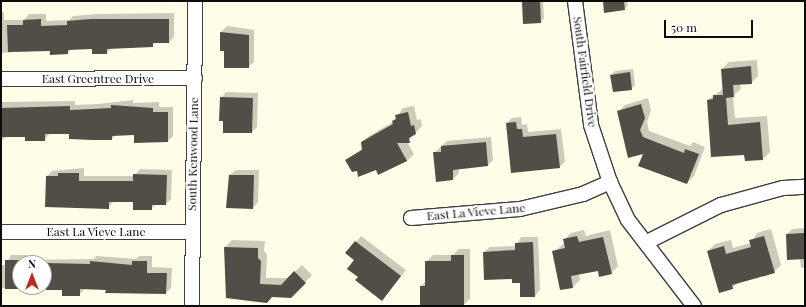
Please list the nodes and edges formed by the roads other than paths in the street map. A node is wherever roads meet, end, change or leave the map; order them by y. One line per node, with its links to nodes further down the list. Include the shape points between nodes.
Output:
1 (194, 1): 3 (street, South Kenwood Lane)
2 (575, 1): 5 (street, South Fairfield Drive, via 591,125)
3 (194, 78): 4 (street, East Greentree Drive); 9 (street, South Kenwood Lane)
4 (1, 79)
5 (610, 182): 7 (street, East La Vieve Lane, via 583,194 520,209); 10 (street, South Fairfield Drive, via 628,220)
6 (805, 186): 10 (street, via 783,188 721,205)
7 (411, 218)
8 (1, 232): 9 (street, East La Vieve Lane)
9 (192, 232): 11 (street, South Kenwood Lane)
10 (647, 242): 12 (street, South Fairfield Drive)
11 (192, 306)
12 (694, 306)

